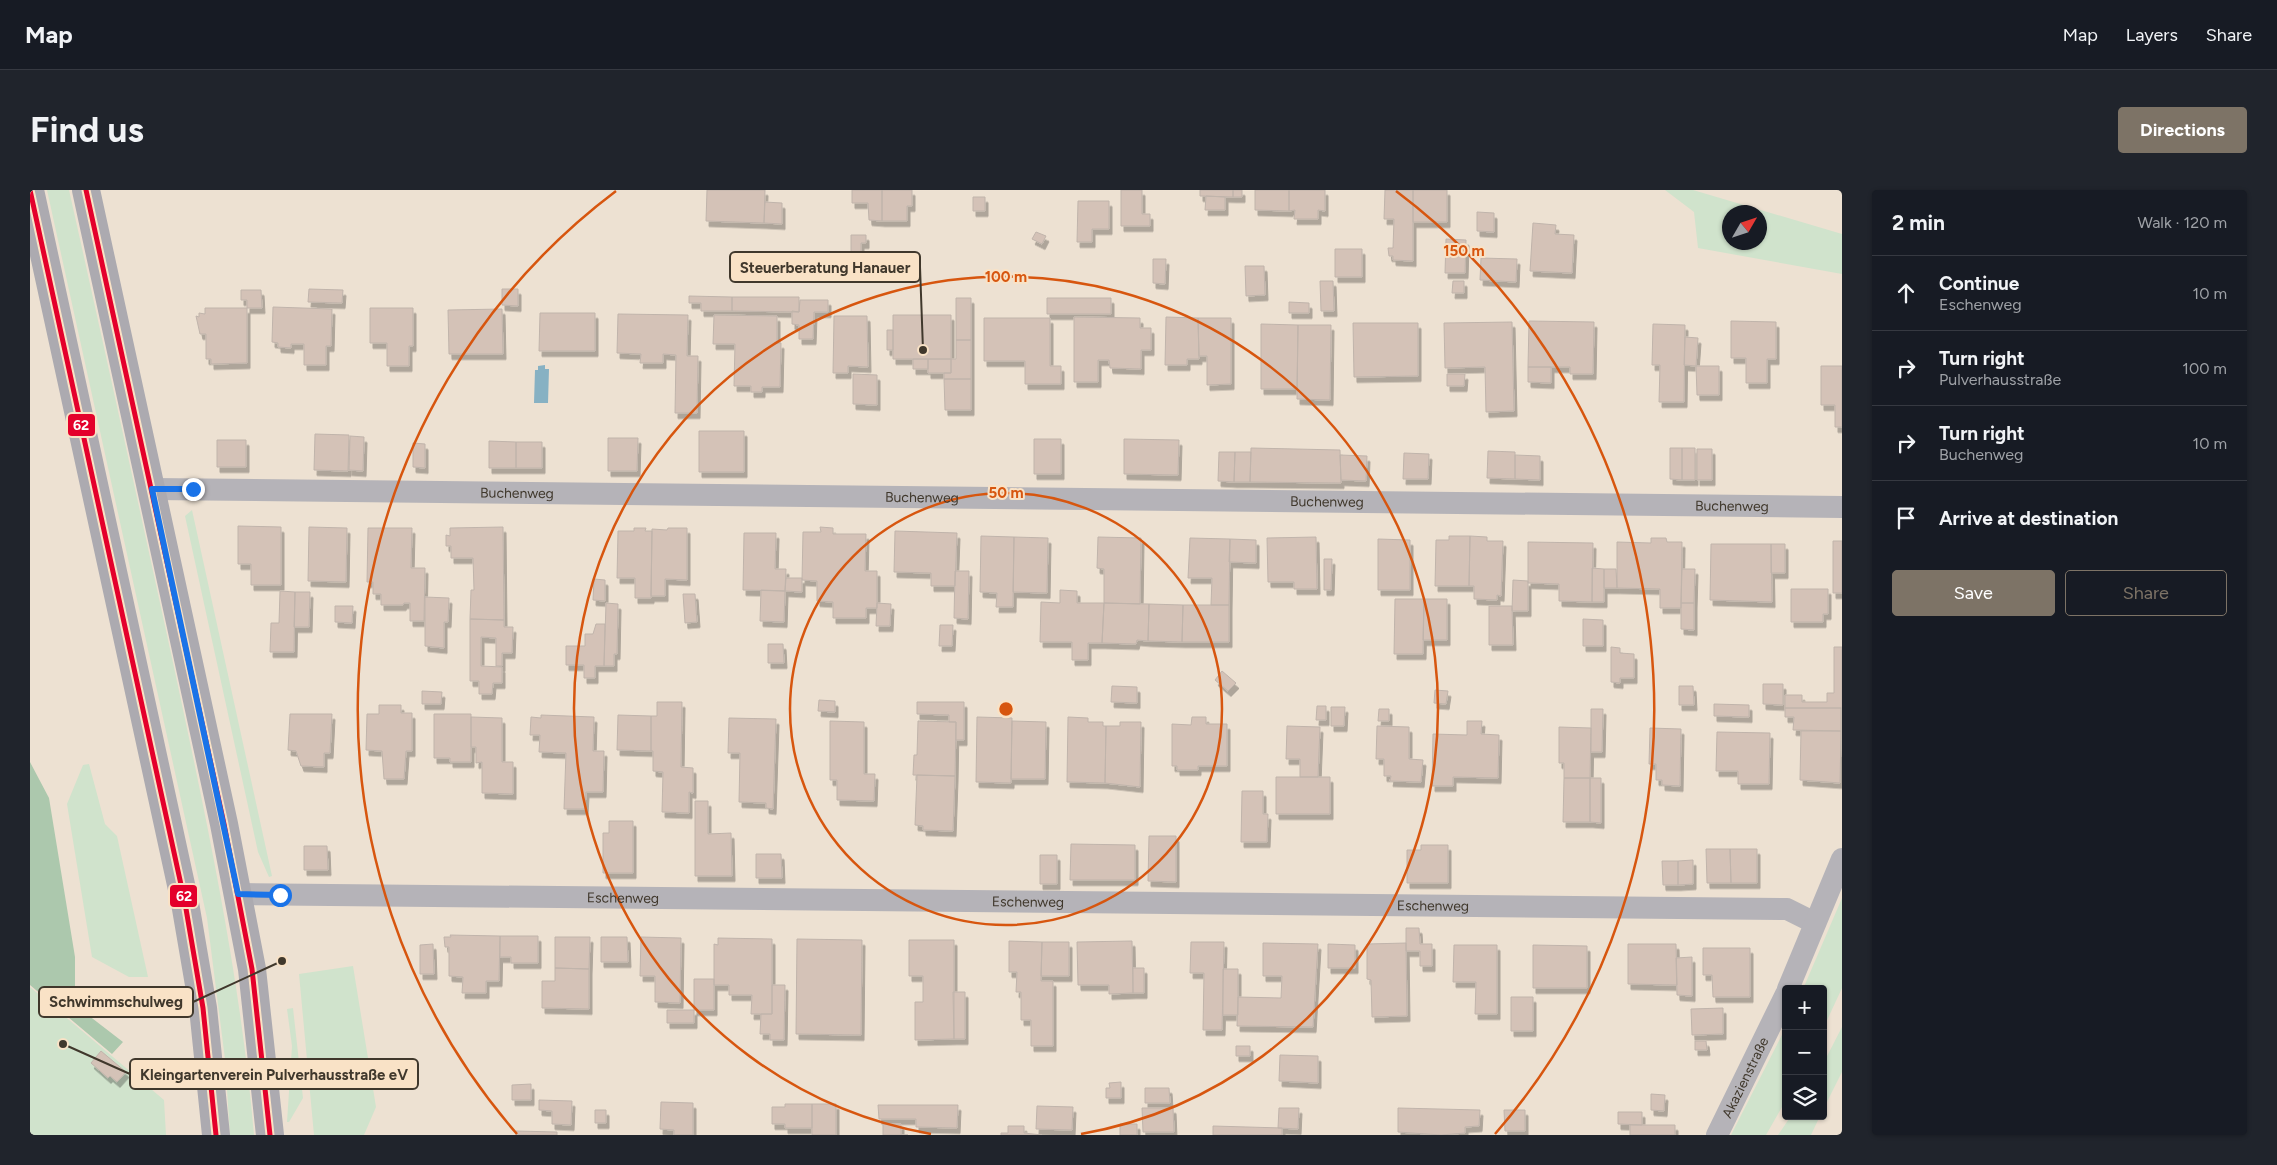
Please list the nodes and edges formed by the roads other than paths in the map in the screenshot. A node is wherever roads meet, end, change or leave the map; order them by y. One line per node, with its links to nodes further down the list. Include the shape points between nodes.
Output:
1 (30, 190): 10 (main road, via 185,903 203,1008)
2 (86, 190): 3 (main road)
3 (152, 489): 4 (street, Buchenweg); 6 (main road)
4 (1842, 507)
5 (1842, 859): 7 (street)
6 (238, 894): 7 (street, Eschenweg, via 1787,909); 11 (main road, via 252,969)
7 (1815, 923): 8 (street)
8 (1790, 985)
9 (1782, 1002): 12 (street, Akazienstraße)
10 (216, 1135)
11 (270, 1135)
12 (1717, 1135)

